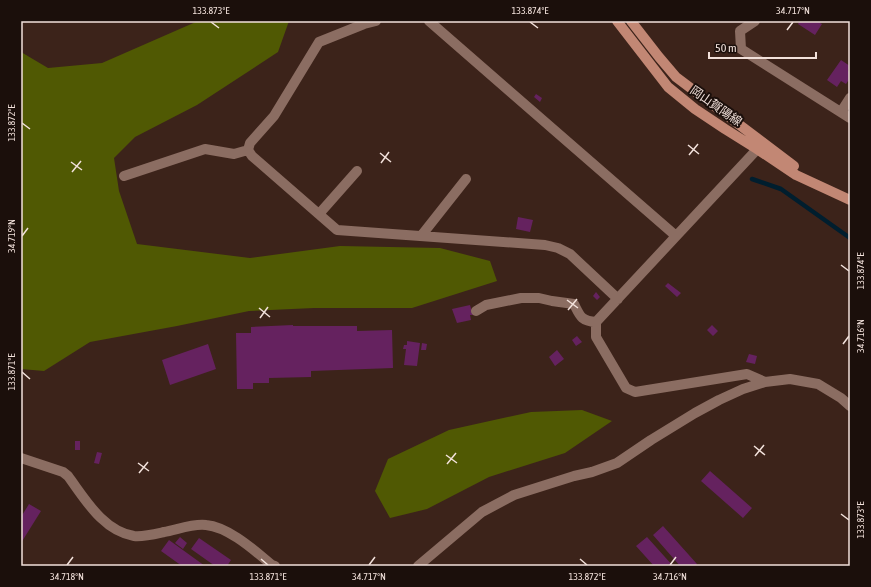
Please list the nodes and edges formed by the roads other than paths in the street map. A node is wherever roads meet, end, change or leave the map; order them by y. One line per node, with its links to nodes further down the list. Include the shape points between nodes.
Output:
1 (376, 21): 10 (street, via 320,42 274,116 250,143)
2 (429, 21): 17 (street)
3 (617, 21): 9 (main road, 岡山賀陽線, via 668,87 725,129)
4 (631, 21): 9 (main road, 岡山賀陽線, via 676,77)
5 (755, 21): 7 (street, via 740,32 741,49)
6 (850, 98): 7 (street)
7 (841, 112): 8 (street)
8 (850, 118)
9 (760, 146): 14 (main road, 岡山賀陽線, via 822,188); 17 (street)
10 (248, 150): 12 (street, via 234,154 205,149); 15 (street)
11 (357, 171): 15 (street)
12 (124, 176)
13 (466, 179): 16 (street)
14 (850, 200)
15 (319, 214): 16 (street, via 337,230)
16 (421, 236): 18 (street, via 558,248 570,254)
17 (676, 236): 18 (street)
18 (618, 299): 20 (street)
19 (476, 311): 20 (street, via 486,305 521,298 539,298 574,304 581,318 587,322)
20 (596, 322): 21 (street, via 596,337 626,388 635,392 747,374)
21 (765, 382): 22 (street, via 790,379 818,384); 25 (street, via 718,400 617,463 514,495 495,505 482,512)
22 (850, 406)
23 (21, 458): 24 (street, via 68,476 94,512 121,532 134,536 152,535 205,524 243,540)
24 (273, 566)
25 (418, 566)

